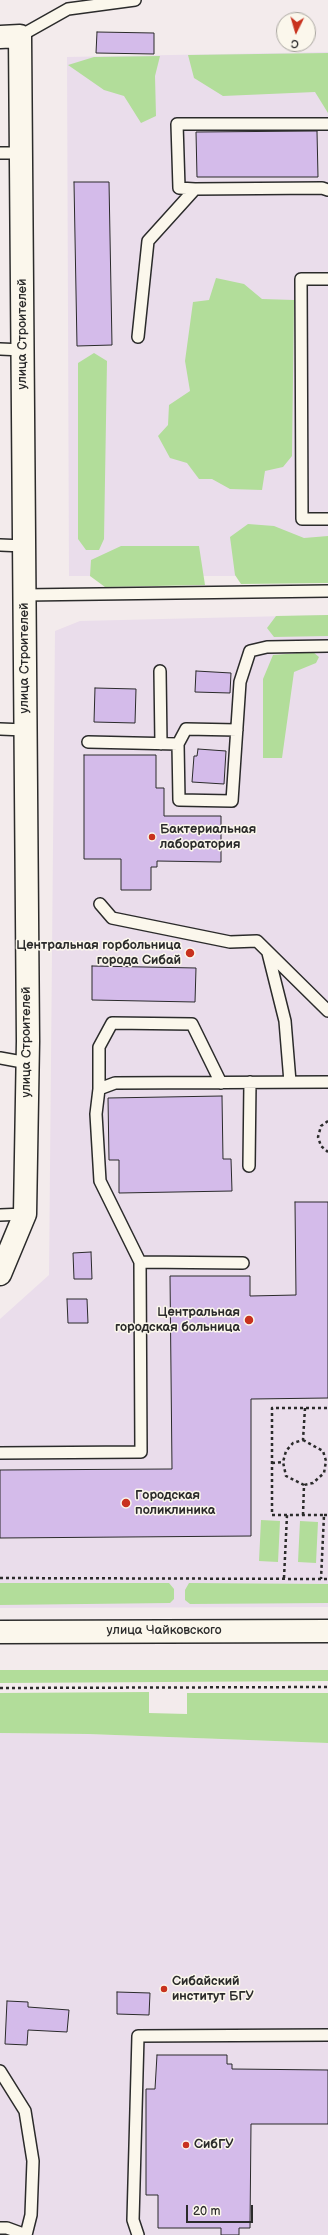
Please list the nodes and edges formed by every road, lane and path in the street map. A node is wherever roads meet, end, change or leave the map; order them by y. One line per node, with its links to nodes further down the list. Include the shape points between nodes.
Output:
1 (135, 0): 2 (lane, via 68,9)
2 (10, 37): 5 (street, улица Строителей)
3 (328, 124): 6 (lane, via 177,124 179,188)
4 (0, 153): 5 (lane)
5 (21, 153): 11 (street, улица Строителей)
6 (195, 189): 7 (lane); 9 (lane, via 148,241)
7 (328, 190)
8 (328, 279): 12 (lane, via 301,279 302,519)
9 (138, 338)
10 (0, 349): 11 (lane)
11 (23, 350): 14 (street, улица Строителей)
12 (328, 519)
13 (0, 545): 14 (lane)
14 (24, 546): 16 (street, улица Строителей)
15 (328, 591): 16 (lane)
16 (24, 595): 20 (street, улица Строителей)
17 (328, 646): 21 (lane, via 267,647 250,651 240,682)
18 (160, 671): 23 (lane)
19 (0, 730): 20 (lane)
20 (25, 730): 29 (street, улица Строителей)
21 (237, 730): 24 (lane, via 186,729); 24 (lane, via 232,801 179,800)
22 (88, 742): 23 (lane)
23 (160, 744): 24 (lane)
24 (178, 744)
25 (100, 904): 26 (lane, via 112,918 230,942 257,942)
26 (268, 953): 27 (lane); 32 (lane, via 285,1021)
27 (328, 1011)
28 (0, 1058): 29 (lane)
29 (28, 1062): 38 (street, улица Строителей)
30 (221, 1082): 31 (lane); 34 (lane, via 115,1083); 34 (lane, via 192,1024 112,1023 99,1047)
31 (250, 1082): 32 (lane); 37 (lane)
32 (290, 1082): 33 (lane)
33 (328, 1082)
34 (99, 1089): 40 (lane, via 96,1114 100,1181)
35 (328, 1121): 36 (path, via 321,1126 318,1137 321,1146)
36 (328, 1152)
37 (249, 1166)
38 (25, 1214): 39 (lane); 42 (street, улица Строителей)
39 (0, 1215)
40 (140, 1262): 41 (lane); 46 (lane, via 141,1452)
41 (243, 1263)
42 (0, 1274)
43 (305, 1408): 44 (path); 45 (path); 49 (path, via 272,1408)
44 (328, 1408)
45 (304, 1440): 47 (path, via 323,1451); 48 (path, via 293,1443 286,1451)
46 (0, 1453)
47 (327, 1461): 50 (path, via 324,1473 313,1483)
48 (283, 1462): 49 (path); 50 (path, via 286,1476)
49 (272, 1463): 51 (path, via 272,1515)
50 (304, 1485): 52 (path)
51 (287, 1515): 52 (path); 56 (path)
52 (303, 1515): 53 (path)
53 (324, 1515): 54 (path); 57 (path)
54 (328, 1515)
55 (0, 1578): 56 (path)
56 (284, 1578): 57 (path)
57 (321, 1579): 58 (path)
58 (328, 1579)
59 (328, 1631): 60 (street, улица Чайковского)
60 (0, 1632)
61 (328, 1687): 62 (path)
62 (0, 1688)
63 (328, 2035): 66 (lane, via 138,2036 133,2220)
64 (0, 2071): 65 (lane, via 25,2111 33,2161 31,2215 26,2235)
65 (0, 2228)
66 (138, 2235)

